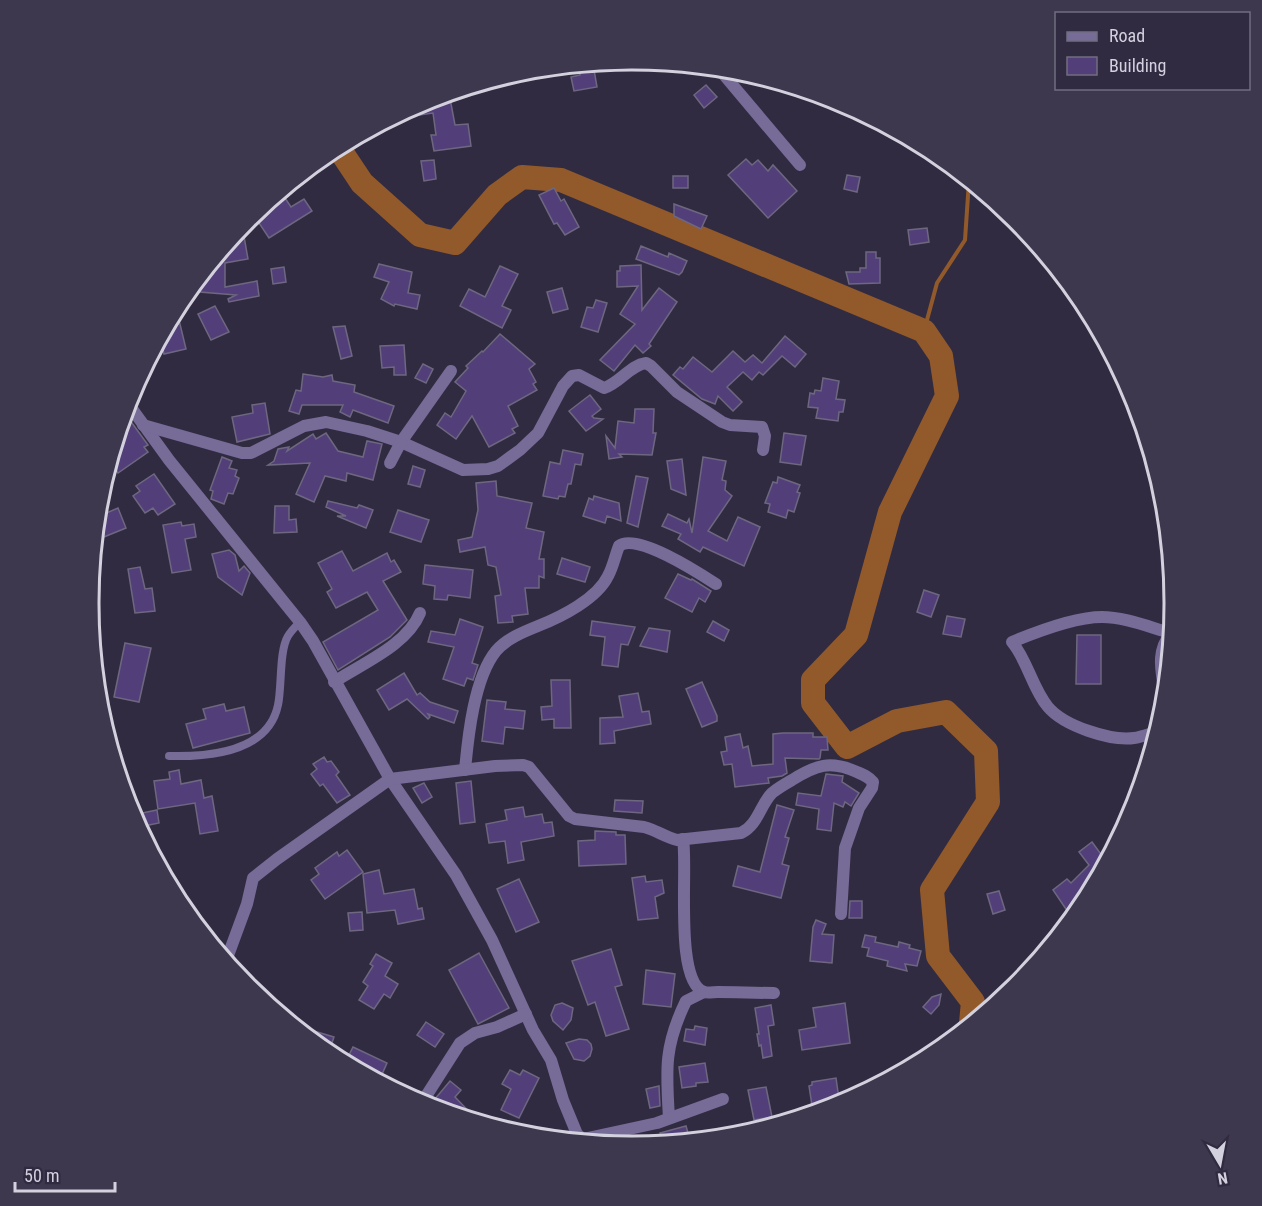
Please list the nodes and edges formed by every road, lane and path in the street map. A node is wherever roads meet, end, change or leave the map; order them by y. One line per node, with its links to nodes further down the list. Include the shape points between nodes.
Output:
1 (728, 80): 2 (street)
2 (800, 165)
3 (451, 370): 6 (street)
4 (134, 412): 5 (street)
5 (143, 425): 6 (street, via 242,453 251,453 304,426 326,422); 11 (street)
6 (401, 442): 7 (street, via 463,470 498,466 538,433 569,378 579,375 604,388 643,363 722,422 762,427); 8 (street)
7 (763, 450)
8 (390, 463)
9 (716, 584): 16 (street, via 673,557 622,543 608,576 596,591 559,618 506,641 494,653 470,723)
10 (420, 613): 13 (street, via 403,638)
11 (300, 622): 13 (street); 15 (lane, via 287,638 278,706 266,729 251,741 223,753)
12 (1162, 631): 14 (street, via 1104,617 1087,618 1012,642 1048,708 1064,720 1080,729 1131,738)
13 (334, 682): 17 (street)
14 (1147, 733)
15 (169, 756)
16 (465, 770): 17 (street); 18 (street, via 523,765 529,767 569,816 644,827 669,838)
17 (390, 779): 20 (street, via 253,878); 23 (street, via 456,875)
18 (683, 839): 19 (street, via 732,836 748,830 770,794 811,768 848,768 873,782 845,848); 21 (street, via 688,969 694,984)
19 (841, 914)
20 (229, 952)
21 (704, 992): 22 (street); 26 (street, via 686,1001 668,1047)
22 (774, 993)
23 (526, 1014): 24 (street, via 460,1043); 27 (street, via 551,1060)
24 (427, 1095)
25 (723, 1099): 26 (street)
26 (669, 1118): 28 (street)
27 (576, 1132)
28 (607, 1135)

